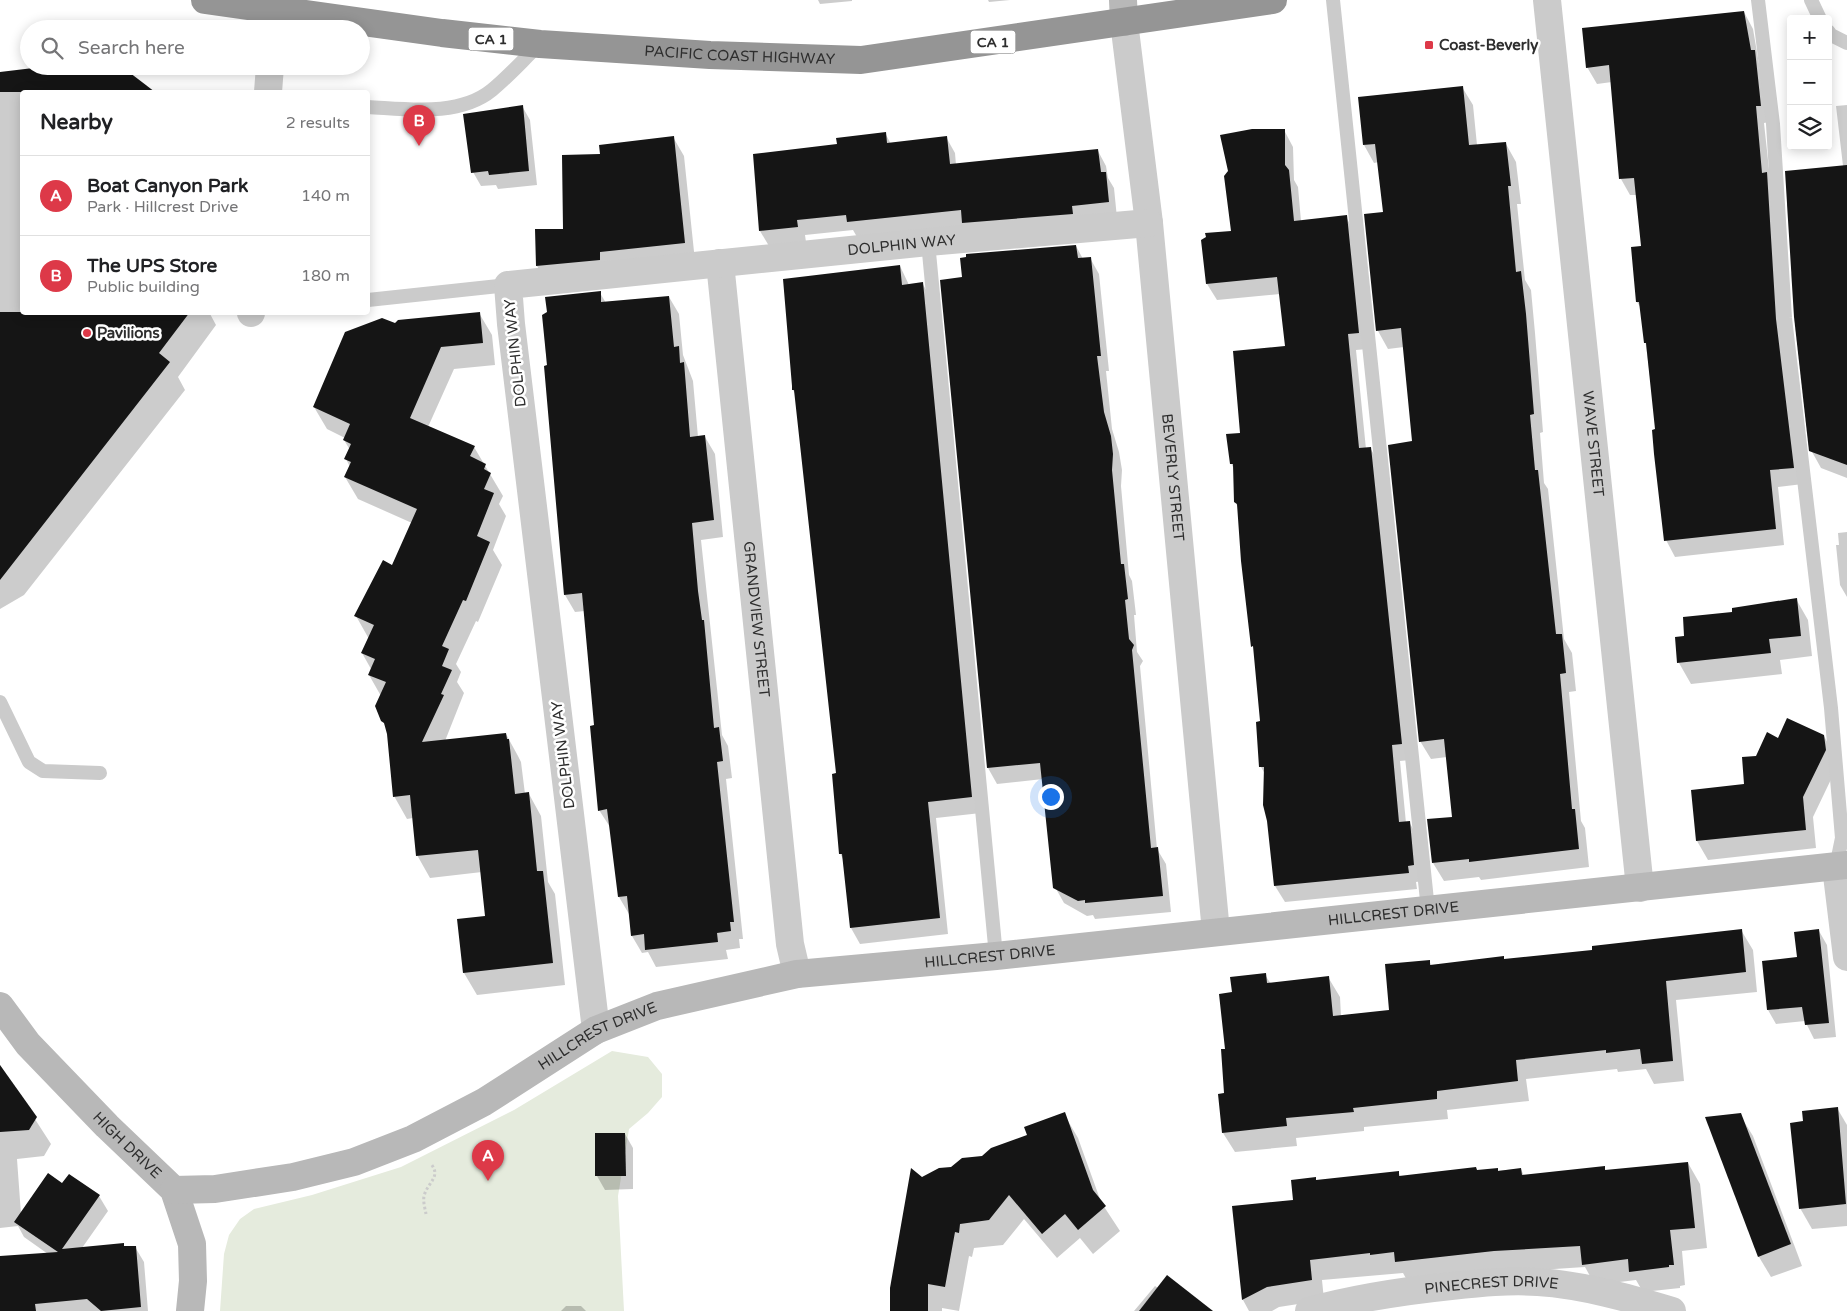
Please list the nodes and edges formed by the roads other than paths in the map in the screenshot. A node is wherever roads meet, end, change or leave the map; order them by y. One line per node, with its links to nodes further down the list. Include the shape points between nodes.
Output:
1 (204, 0): 9 (highway, PACIFIC COAST HIGHWAY / CA 1)
2 (1273, 0): 7 (highway, PACIFIC COAST HIGHWAY / CA 1)
3 (1333, 0): 26 (lane)
4 (1547, 0): 25 (street, WAVE STREET)
5 (1758, 0): 24 (lane, via 1773,124 1785,318 1832,718)
6 (1811, 0): 8 (lane)
7 (1123, 11): 13 (highway, PACIFIC COAST HIGHWAY / CA 1, via 861,60 710,55); 17 (street, BEVERLY STREET)
8 (1818, 15)
9 (271, 19)
10 (370, 27): 13 (highway, PACIFIC COAST HIGHWAY / CA 1)
11 (1832, 36): 12 (lane)
12 (1847, 43)
13 (540, 44): 16 (lane, via 490,91 467,103 426,110)
14 (269, 75): 15 (street)
15 (268, 90)
16 (370, 107)
17 (1149, 223): 18 (street, DOLPHIN WAY); 27 (street, BEVERLY STREET)
18 (928, 242): 19 (street, DOLPHIN WAY); 28 (lane)
19 (720, 262): 20 (street, DOLPHIN WAY); 30 (street, GRANDVIEW STREET, via 790,944)
20 (508, 285): 21 (lane); 32 (street, DOLPHIN WAY)
21 (370, 300)
22 (0, 702): 23 (lane, via 29,762 43,771)
23 (100, 774)
24 (1842, 866): 25 (street, HILLCREST DRIVE); 29 (street)
25 (1640, 888): 26 (street, HILLCREST DRIVE)
26 (1428, 910): 27 (street, HILLCREST DRIVE)
27 (1216, 932): 28 (street, HILLCREST DRIVE)
28 (996, 956): 30 (street, HILLCREST DRIVE)
29 (1847, 957)
30 (797, 974): 32 (street, HILLCREST DRIVE, via 657,1006)
31 (0, 1006): 33 (street, HIGH DRIVE, via 28,1044)
32 (596, 1030): 33 (street, HILLCREST DRIVE, via 484,1102 413,1139 354,1162 293,1178 215,1189)
33 (174, 1190): 34 (street, HIGH DRIVE, via 192,1244)
34 (190, 1311)
35 (1309, 1311): 36 (street, PINECREST DRIVE, via 1390,1293 1503,1281 1576,1287)
36 (1672, 1311)

